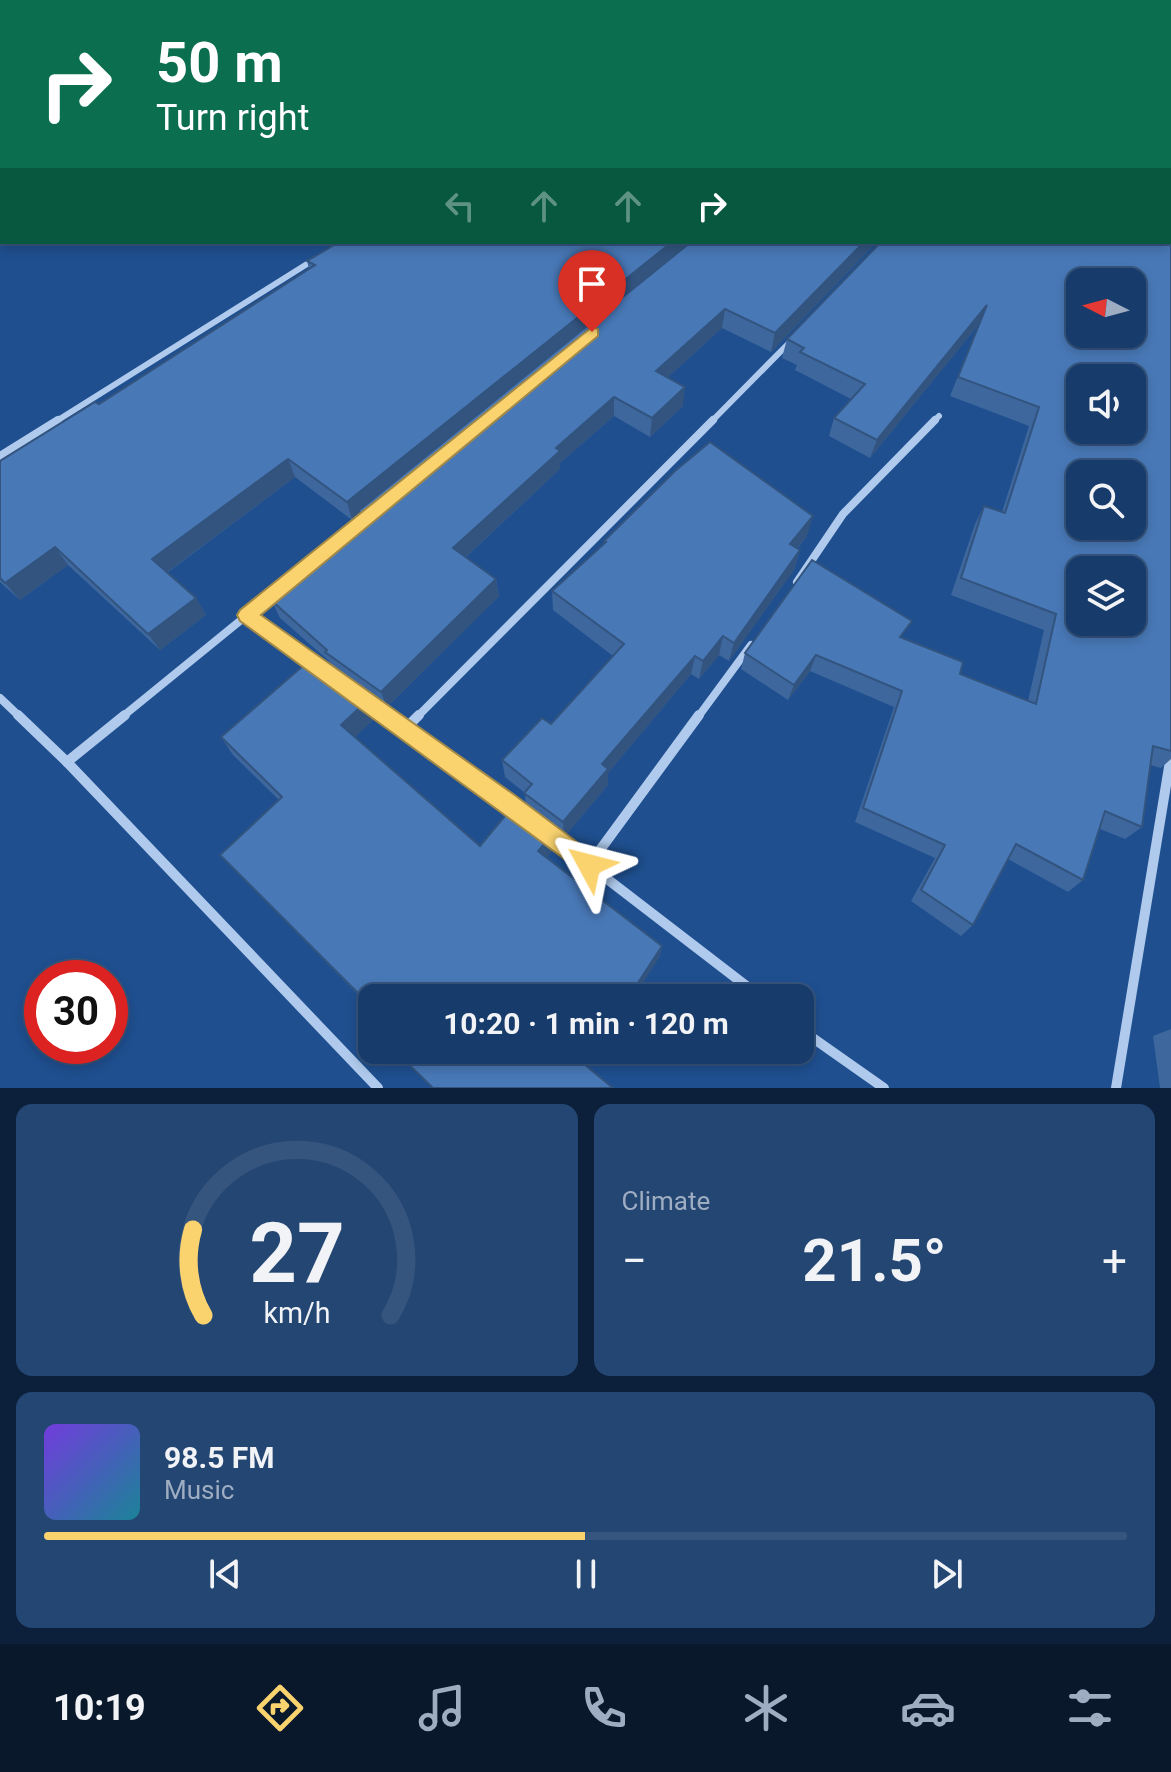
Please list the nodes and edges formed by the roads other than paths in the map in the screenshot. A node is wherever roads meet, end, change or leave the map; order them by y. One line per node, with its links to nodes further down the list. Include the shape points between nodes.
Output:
1 (329, 250): 4 (street)
2 (801, 331): 12 (street)
3 (939, 416): 6 (street, via 843,514)
4 (0, 456)
5 (382, 504): 7 (street)
6 (794, 586)
7 (246, 615): 9 (street); 14 (street)
8 (758, 635): 15 (street)
9 (320, 668)
10 (356, 694): 12 (street)
11 (0, 698): 14 (street)
12 (405, 729): 15 (street)
13 (1171, 755): 20 (street)
14 (67, 762): 18 (street)
15 (589, 865): 16 (street)
16 (744, 984)
17 (814, 1039): 19 (street)
18 (378, 1088)
19 (884, 1088)
20 (1116, 1088)

